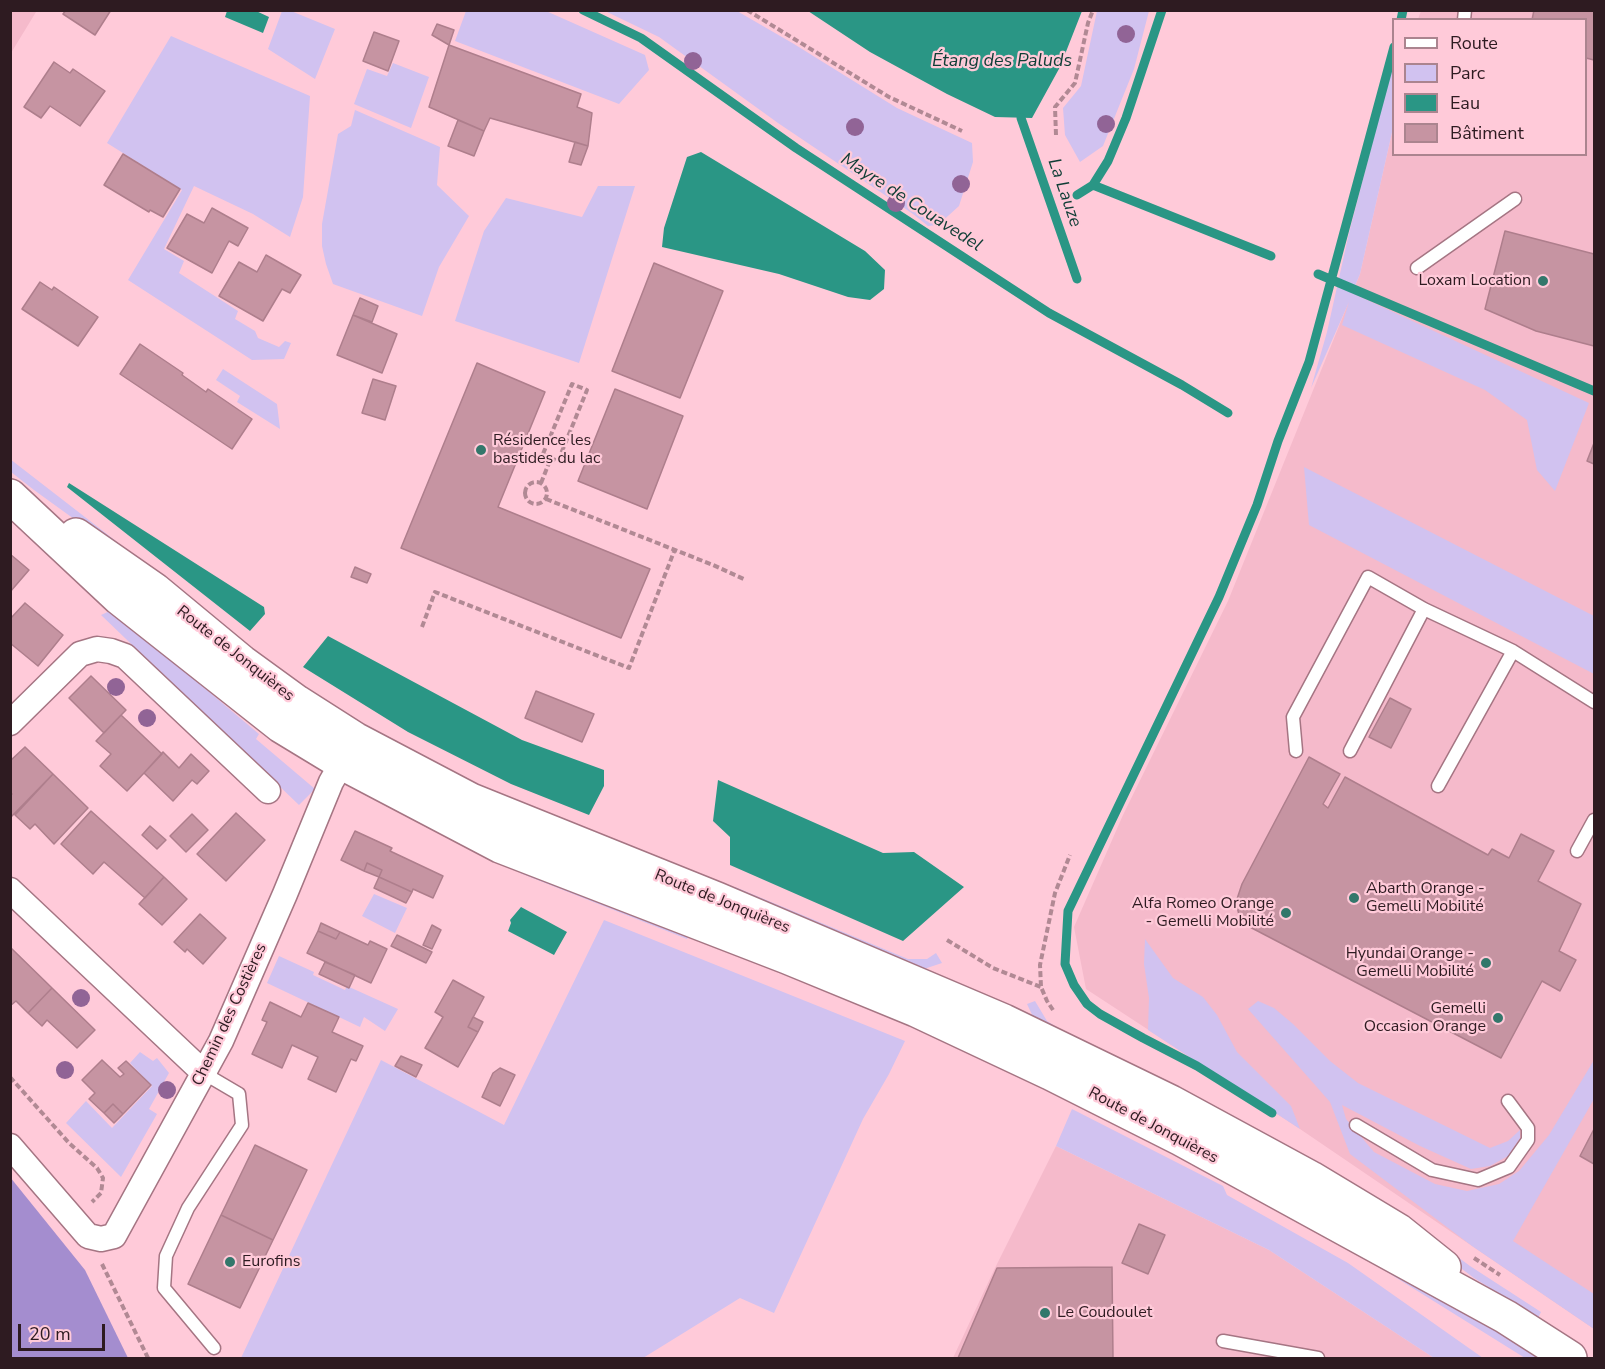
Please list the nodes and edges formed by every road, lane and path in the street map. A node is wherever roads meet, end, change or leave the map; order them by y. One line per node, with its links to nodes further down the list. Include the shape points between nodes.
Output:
1 (747, 10): 3 (path, via 889,97)
2 (1093, 10): 4 (path, via 1075,83 1054,107)
3 (962, 131)
4 (1056, 135)
5 (1515, 199): 6 (lane)
6 (1417, 268)
7 (551, 458): 7 (path, via 543,454 572,384 587,390 558,461); 8 (path)
8 (541, 483): 11 (path, via 547,492); 11 (path, via 528,485 525,495 532,504)
9 (10, 489): 17 (main road, Route de Jonquières, via 155,590)
10 (10, 496): 19 (main road, Route de Jonquières, via 119,598)
11 (546, 499): 12 (path)
12 (675, 549): 13 (path); 15 (path, via 629,668 435,592)
13 (747, 580)
14 (1424, 609): 16 (lane); 22 (lane, via 1368,577 1293,717); 23 (lane)
15 (422, 627)
16 (1513, 651): 18 (lane); 25 (lane)
17 (242, 662): 19 (main road, via 239,675); 20 (main road, Route de Jonquières)
18 (1594, 702)
19 (256, 705): 24 (main road, Route de Jonquières, via 281,726)
20 (320, 717): 24 (main road, via 328,741 343,755); 27 (main road, Route de Jonquières, via 355,740)
21 (10, 723): 26 (street, via 80,654 97,649 111,651 125,656)
22 (1296, 751)
23 (1350, 751)
24 (342, 764): 27 (street, Route de Jonquières, via 355,760 368,763 433,798); 32 (main road, Route de Jonquières, via 500,846); 36 (street, Chemin des Costières)
25 (1438, 786)
26 (268, 791)
27 (471, 800): 34 (main road, Route de Jonquières, via 717,898)
28 (1594, 820): 29 (lane)
29 (1577, 851)
30 (10, 890): 36 (street)
31 (947, 940): 33 (path, via 993,968)
32 (787, 957): 34 (street, Route de Jonquières, via 828,959 941,1010); 35 (main road, Route de Jonquières, via 916,1010)
33 (1041, 987)
34 (958, 1008): 35 (main road, via 990,1035); 43 (main road, Route de Jonquières, via 1004,1021 1172,1102 1311,1178 1399,1231)
35 (1050, 1073): 43 (main road, Route de Jonquières, via 1181,1139)
36 (205, 1074): 42 (street, Chemin des Costières, via 114,1236); 45 (lane, via 239,1094 242,1125 188,1208 166,1256 164,1288)
37 (10, 1077): 41 (path, via 103,1178 101,1193)
38 (1508, 1101): 39 (lane, via 1528,1128 1528,1140 1509,1167 1478,1180 1432,1170)
39 (1356, 1125)
40 (10, 1146): 42 (street)
41 (87, 1206)
42 (88, 1236): 46 (path)
43 (1506, 1317): 48 (main road, Route de Jonquières)
44 (1223, 1341): 47 (lane)
45 (214, 1348)
46 (148, 1359)
47 (1318, 1359)
48 (1569, 1359)

